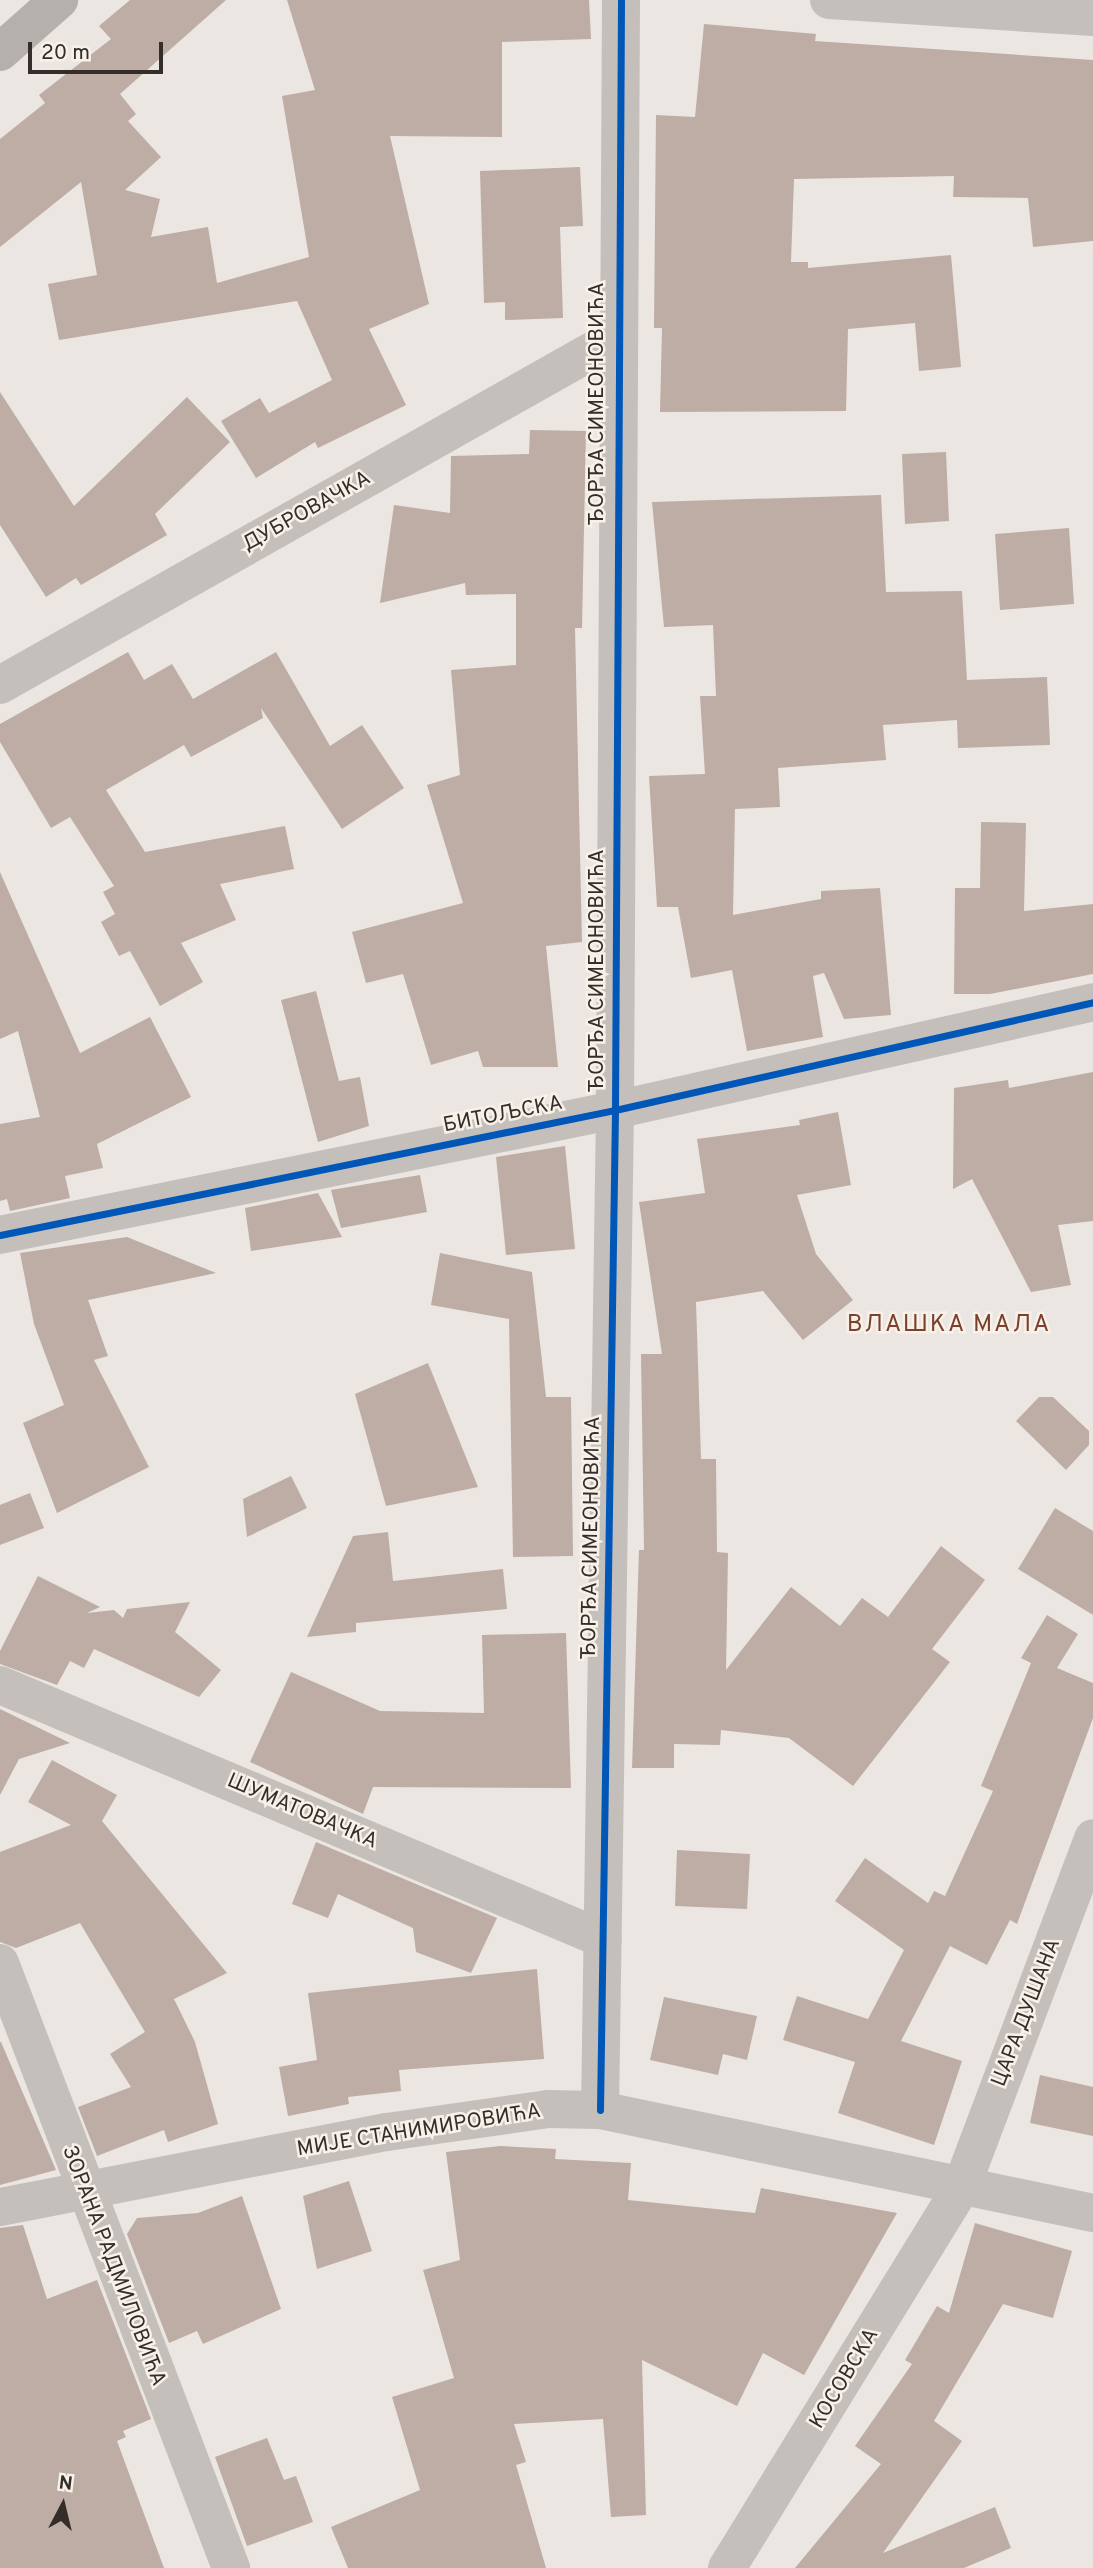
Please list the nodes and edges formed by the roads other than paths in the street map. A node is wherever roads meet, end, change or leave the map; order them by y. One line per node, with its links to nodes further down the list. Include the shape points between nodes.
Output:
1 (59, 0): 5 (street)
2 (621, 0): 6 (street, ЂОРЂА СИМЕОНОВИЋА)
3 (829, 0): 4 (street)
4 (1093, 17)
5 (0, 52)
6 (615, 338): 7 (street, ДУБРОВАЧКА); 9 (street, ЂОРЂА СИМЕОНОВИЋА)
7 (0, 685)
8 (1093, 1002): 9 (street, БИТОЉСКА)
9 (615, 1110): 10 (street, БИТОЉСКА); 13 (street, ЂОРЂА СИМЕОНОВИЋА)
10 (0, 1235)
11 (0, 1685): 13 (street, ШУМАТОВАЧКА)
12 (1093, 1838): 16 (street, ЦАРА ДУШАНА)
13 (603, 1939): 15 (street, ЂОРЂА СИМЕОНОВИЋА)
14 (0, 1962): 17 (street, ЗОРАНА РАДМИЛОВИЋА)
15 (600, 2110): 16 (street, МИЈЕ СТАНИМИРОВИЋА); 17 (street, МИЈЕ СТАНИМИРОВИЋА, via 482,2116)
16 (961, 2188): 19 (street, МИЈЕ СТАНИМИРОВИЋА); 21 (street, КОСОВСКА)
17 (83, 2193): 18 (street, МИЈЕ СТАНИМИРОВИЋА); 20 (street, ЗОРАНА РАДМИЛОВИЋА)
18 (0, 2207)
19 (1093, 2213)
20 (231, 2568)
21 (727, 2568)

